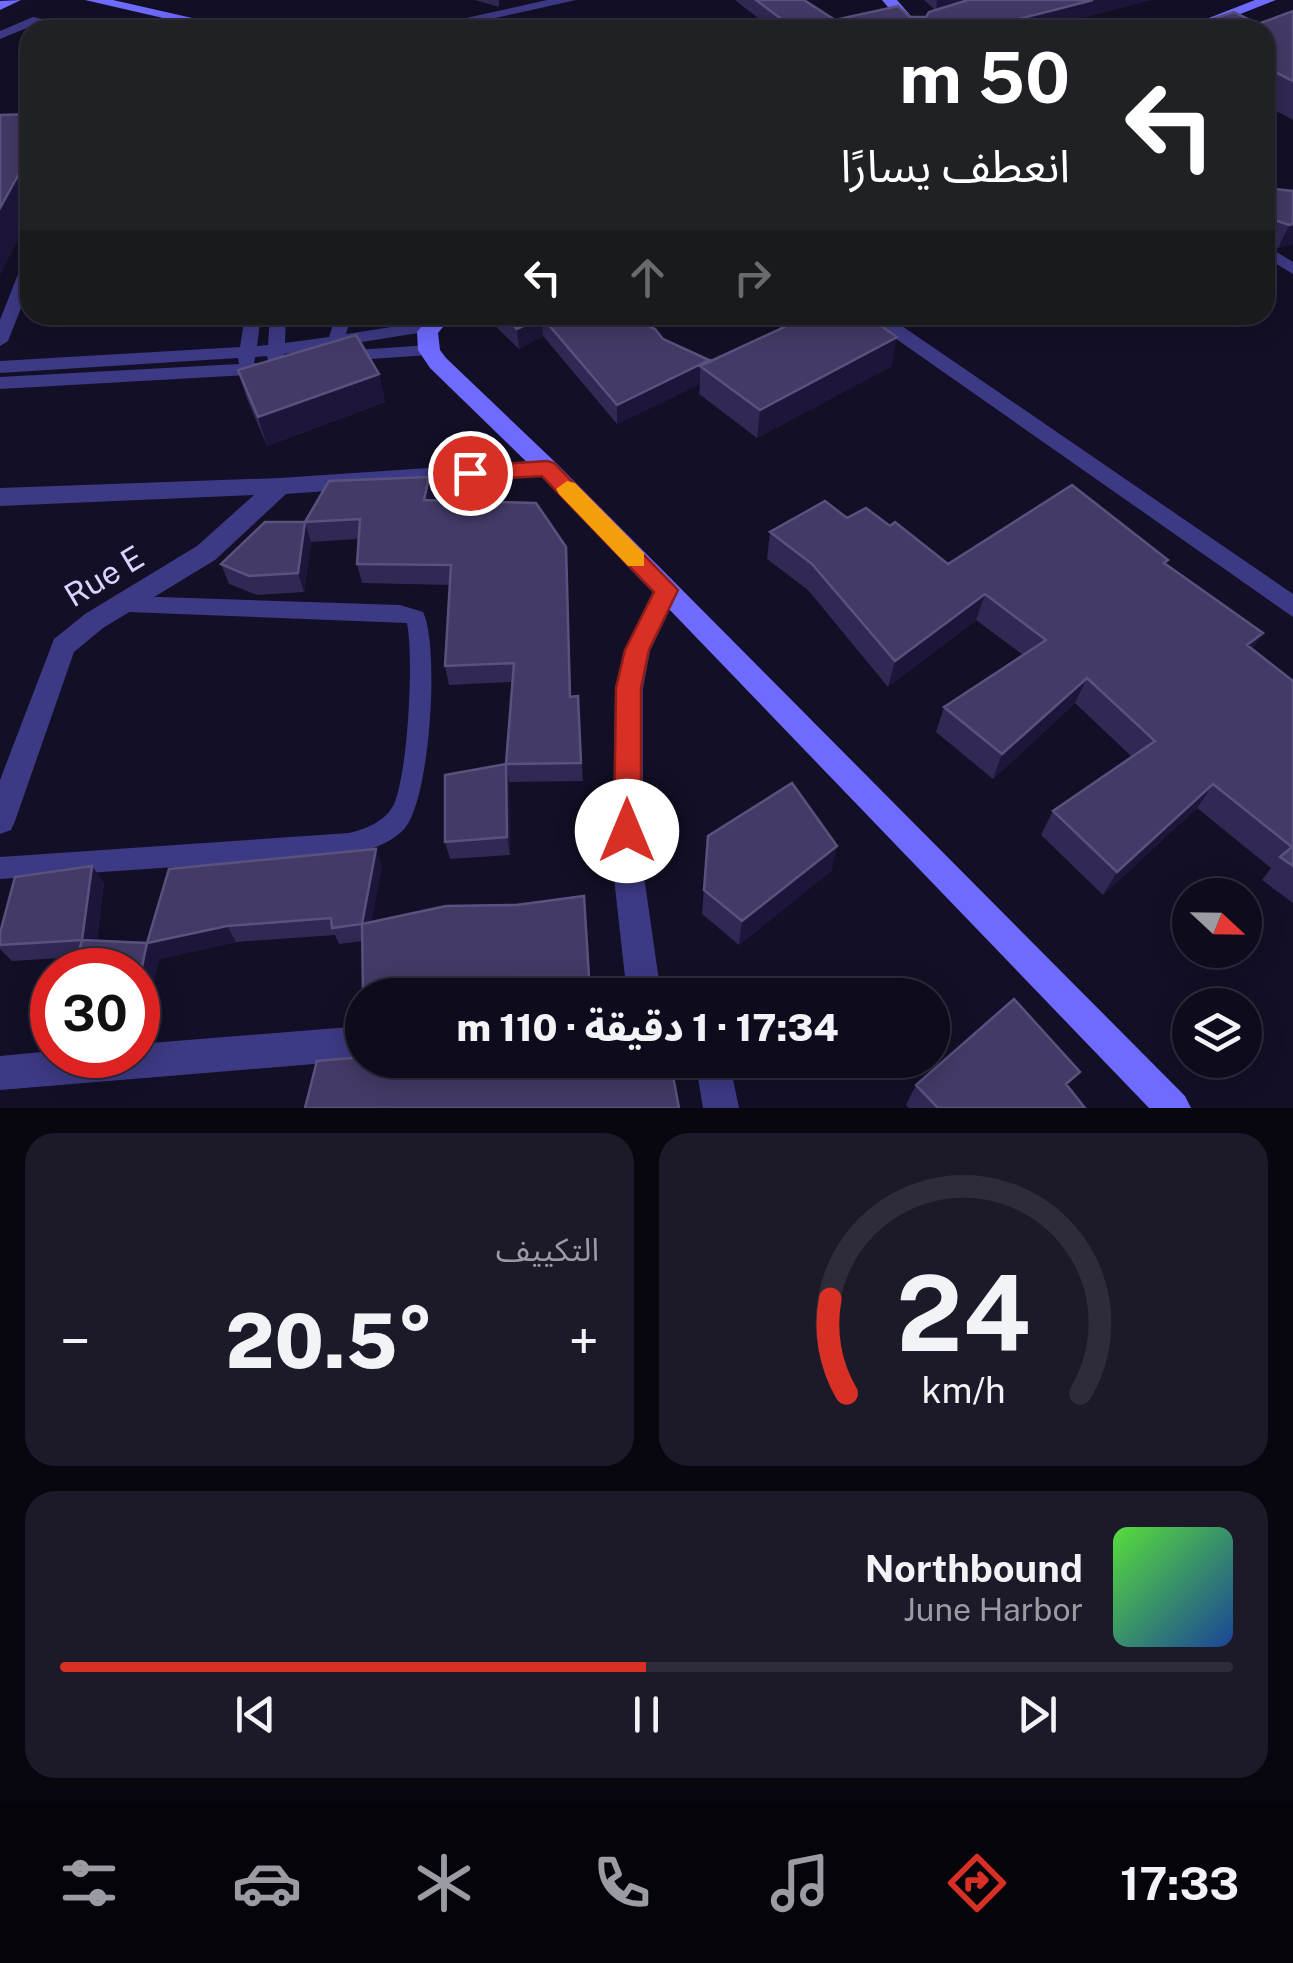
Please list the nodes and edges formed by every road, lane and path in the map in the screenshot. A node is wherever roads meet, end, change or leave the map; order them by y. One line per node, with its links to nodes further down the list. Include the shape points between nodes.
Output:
1 (14, 0): 6 (street)
2 (92, 0): 7 (street)
3 (569, 0): 8 (street)
4 (889, 0): 9 (street)
5 (1269, 0): 10 (street)
6 (0, 6)
7 (188, 20)
8 (464, 20)
9 (912, 20)
10 (1214, 20)
11 (20, 290): 17 (lane)
12 (251, 325): 20 (lane)
13 (277, 325): 19 (lane)
14 (341, 325): 18 (lane)
15 (886, 325): 28 (street)
16 (435, 330): 18 (lane); 23 (street)
17 (0, 341)
18 (333, 348): 19 (lane)
19 (275, 359): 20 (lane)
20 (246, 361): 21 (lane); 22 (lane)
21 (0, 368)
22 (0, 382)
23 (547, 468): 24 (street); 26 (street)
24 (280, 486): 25 (street); 27 (street, Rue E, via 240,526)
25 (0, 497)
26 (666, 590): 31 (street, via 637,650 629,688 628,869); 36 (street)
27 (128, 604): 29 (street, Rue E, via 63,646); 30 (lane, via 416,618 421,661 406,805 376,837 349,844)
28 (1293, 607)
29 (0, 821)
30 (0, 868)
31 (642, 978)
32 (345, 1044): 33 (street)
33 (0, 1073)
34 (715, 1078): 35 (street)
35 (721, 1108)
36 (1173, 1108)

